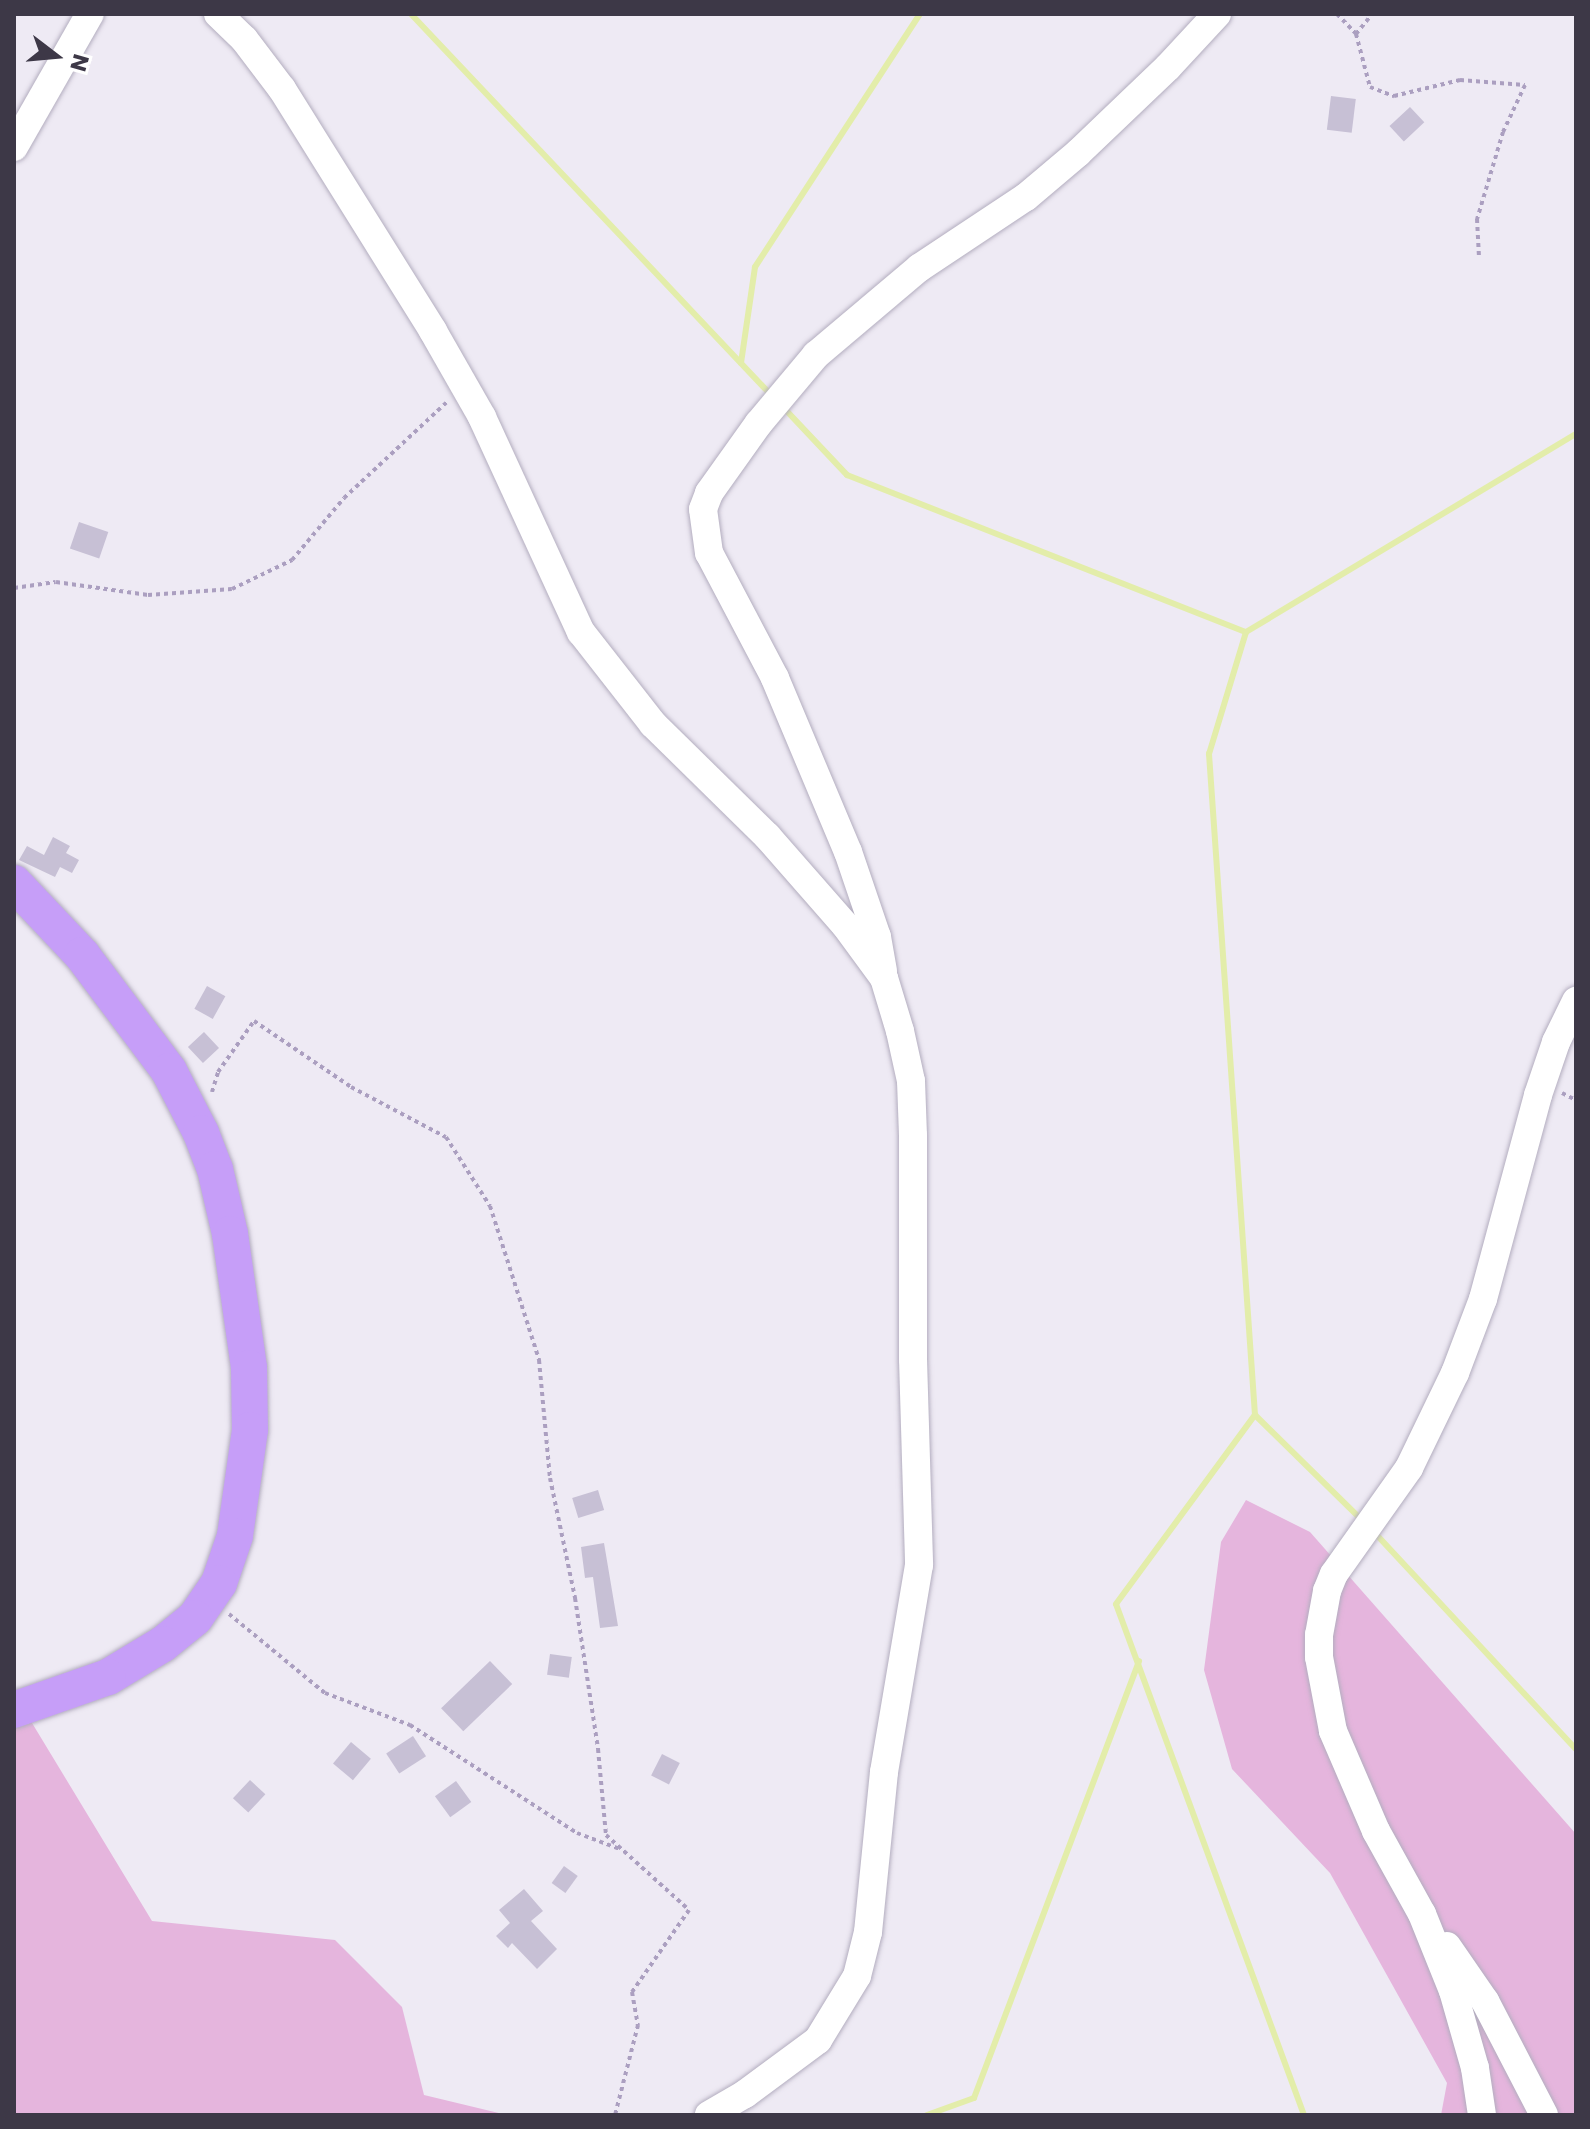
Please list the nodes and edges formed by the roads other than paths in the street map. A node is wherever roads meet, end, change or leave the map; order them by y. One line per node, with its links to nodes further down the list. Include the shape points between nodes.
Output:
1 (90, 14): 4 (street)
2 (218, 14): 6 (street, via 244,39 318,142 464,385 581,632 653,724 767,836)
3 (1217, 14): 6 (street, via 1078,153 1005,212 919,268 816,355 759,423 703,509 709,553 775,678 848,852 877,937)
4 (14, 147)
5 (14, 883): 8 (main road, via 82,955 160,1060 201,1133 230,1234 249,1368 250,1430 235,1536 219,1583 195,1618 108,1677)
6 (884, 978): 10 (street, via 911,1081 919,1565 884,1772 868,1932 857,1976 818,2040)
7 (1576, 1001): 9 (street, via 1538,1095 1483,1299 1455,1373 1409,1468 1327,1591 1319,1635 1333,1731 1376,1831)
8 (14, 1710)
9 (1422, 1914): 11 (street, via 1468,2040); 12 (street, via 1485,2001)
10 (709, 2115)
11 (1482, 2115)
12 (1544, 2115)

